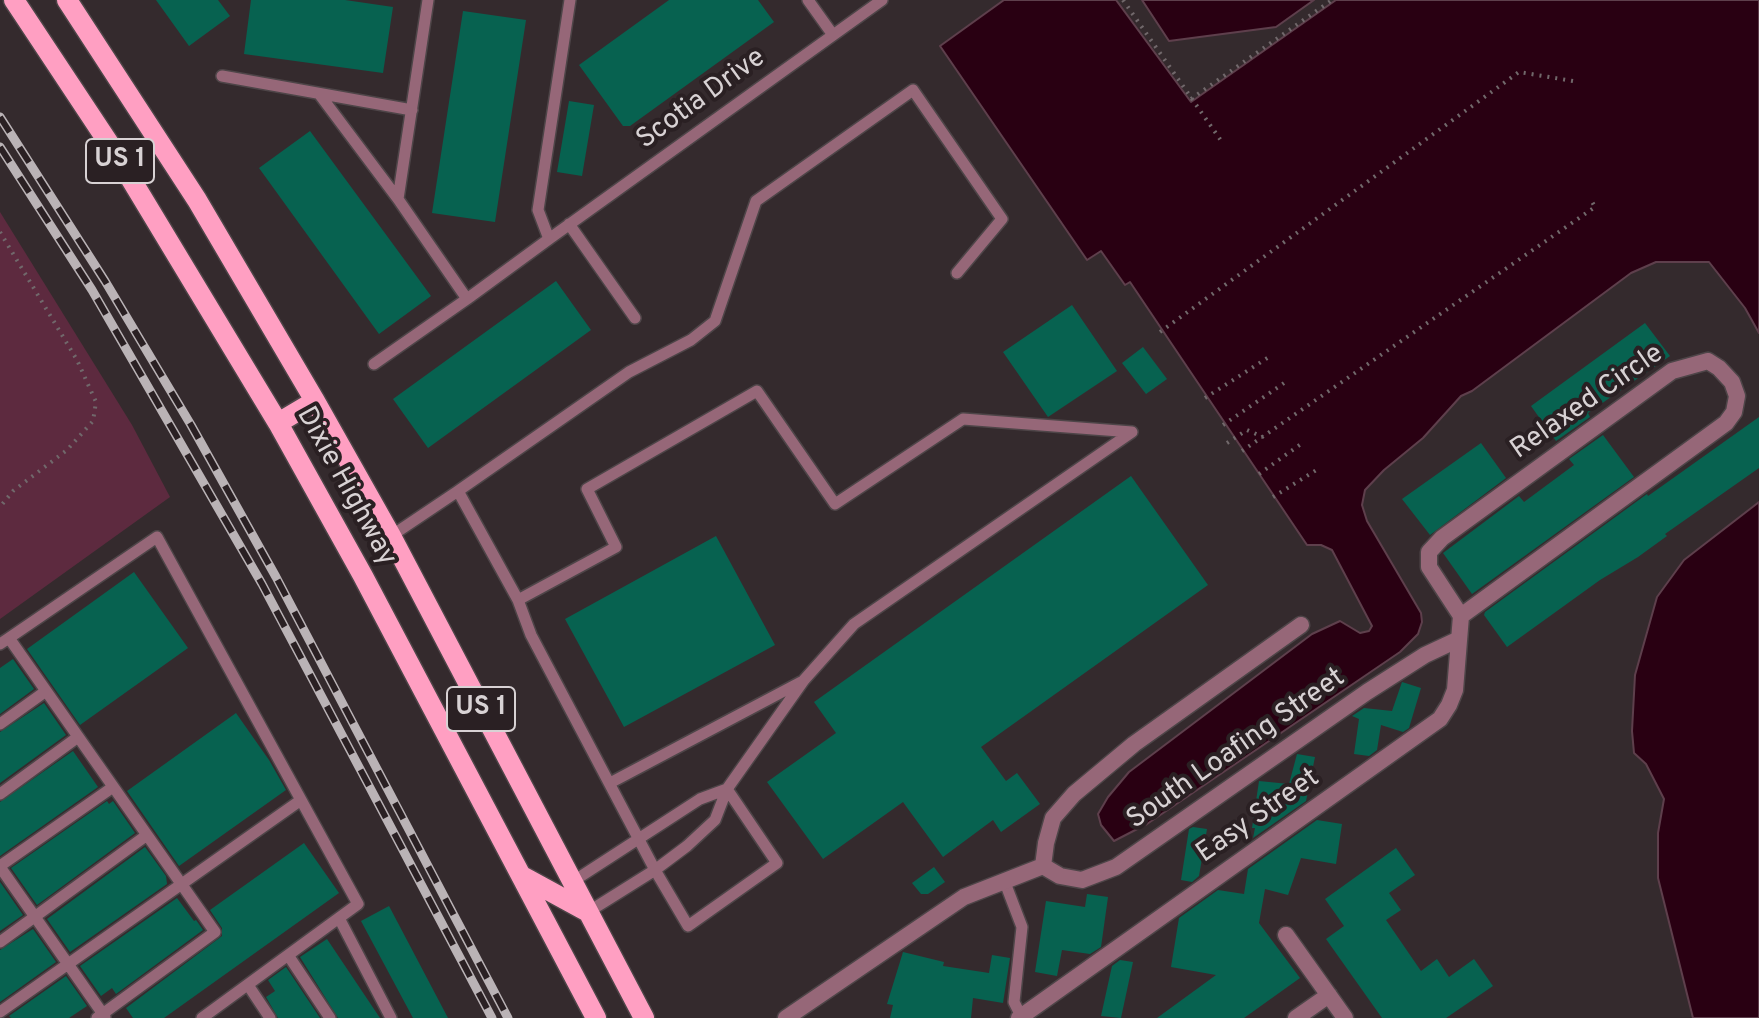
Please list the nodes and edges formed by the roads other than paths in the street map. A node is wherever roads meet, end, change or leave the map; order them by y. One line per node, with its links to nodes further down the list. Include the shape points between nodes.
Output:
1 (14, 0): 19 (main road, Dixie Highway / US 1, via 114,151)
2 (67, 0): 18 (main road, Dixie Highway / US 1, via 197,200)
3 (428, 0): 10 (lane)
4 (570, 0): 13 (lane, via 538,210)
5 (808, 0): 7 (lane)
6 (882, 0): 7 (lane, Scotia Drive)
7 (833, 35): 12 (lane, Scotia Drive)
8 (222, 76): 9 (lane)
9 (320, 95): 10 (lane); 11 (lane)
10 (412, 110): 11 (lane)
11 (398, 199): 15 (lane)
12 (569, 224): 13 (lane, Scotia Drive); 16 (lane)
13 (549, 239): 15 (lane, Scotia Drive)
14 (957, 273): 20 (lane, via 1002,219 913,90 756,201 715,321 691,340 629,372)
15 (467, 299): 17 (lane, Scotia Drive)
16 (635, 318)
17 (374, 364)
18 (315, 401): 19 (main road); 21 (main road, Dixie Highway / US 1)
19 (278, 423): 41 (main road, Dixie Highway / US 1)
20 (458, 491): 21 (lane); 22 (lane)
21 (391, 536): 43 (main road, Dixie Highway / US 1)
22 (518, 600): 27 (lane, via 616,547 587,489 757,391 835,504 963,419 1132,432 854,624); 31 (lane, via 531,635)
23 (1461, 616): 23 (street, Relaxed Circle, via 1726,423 1737,396 1732,382 1708,361 1672,371 1442,538 1429,552 1429,567); 25 (street, Easy Street)
24 (1301, 625): 38 (street, via 1145,736 1074,794 1053,818)
25 (1457, 640): 38 (street, South Loafing Street, via 1367,692 1116,867 1082,880); 57 (street, Easy Street, via 1455,690 1440,719)
26 (4, 641): 28 (lane); 35 (lane, via 157,537)
27 (804, 680): 31 (lane); 33 (lane)
28 (46, 691): 29 (lane); 30 (lane)
29 (0, 724)
30 (78, 737): 32 (lane); 34 (lane)
31 (610, 783): 37 (lane)
32 (113, 787): 36 (lane); 39 (lane)
33 (727, 789): 37 (lane, via 700,799); 40 (lane, via 715,820); 40 (lane, via 777,863 688,926)
34 (0, 794)
35 (301, 800): 44 (lane); 47 (lane, via 358,904)
36 (147, 835): 44 (lane); 46 (lane)
37 (640, 840): 40 (lane); 43 (lane)
38 (1043, 866): 42 (street)
39 (0, 867): 46 (lane)
40 (655, 870): 45 (lane)
41 (522, 876): 45 (main road); 61 (main road, Dixie Highway / US 1)
42 (1004, 880): 57 (lane, via 1022,927 1014,1002); 63 (street, via 964,897)
43 (572, 882): 45 (main road, Dixie Highway / US 1)
44 (181, 884): 51 (lane); 55 (lane, via 215,932)
45 (588, 912): 62 (main road, Dixie Highway / US 1)
46 (35, 917): 49 (lane); 51 (lane)
47 (339, 918): 50 (lane); 60 (lane)
48 (1286, 935): 53 (street)
49 (0, 942)
50 (288, 955): 52 (lane); 59 (lane)
51 (68, 964): 54 (lane); 55 (lane)
52 (248, 985): 56 (lane); 58 (lane)
53 (1329, 995): 64 (street); 65 (street)
54 (0, 1012)
55 (101, 1017)
56 (206, 1017)
57 (1020, 1017)
58 (270, 1018)
59 (330, 1018)
60 (391, 1018)
61 (596, 1018)
62 (644, 1018)
63 (786, 1018)
64 (1296, 1018)
65 (1345, 1018)

